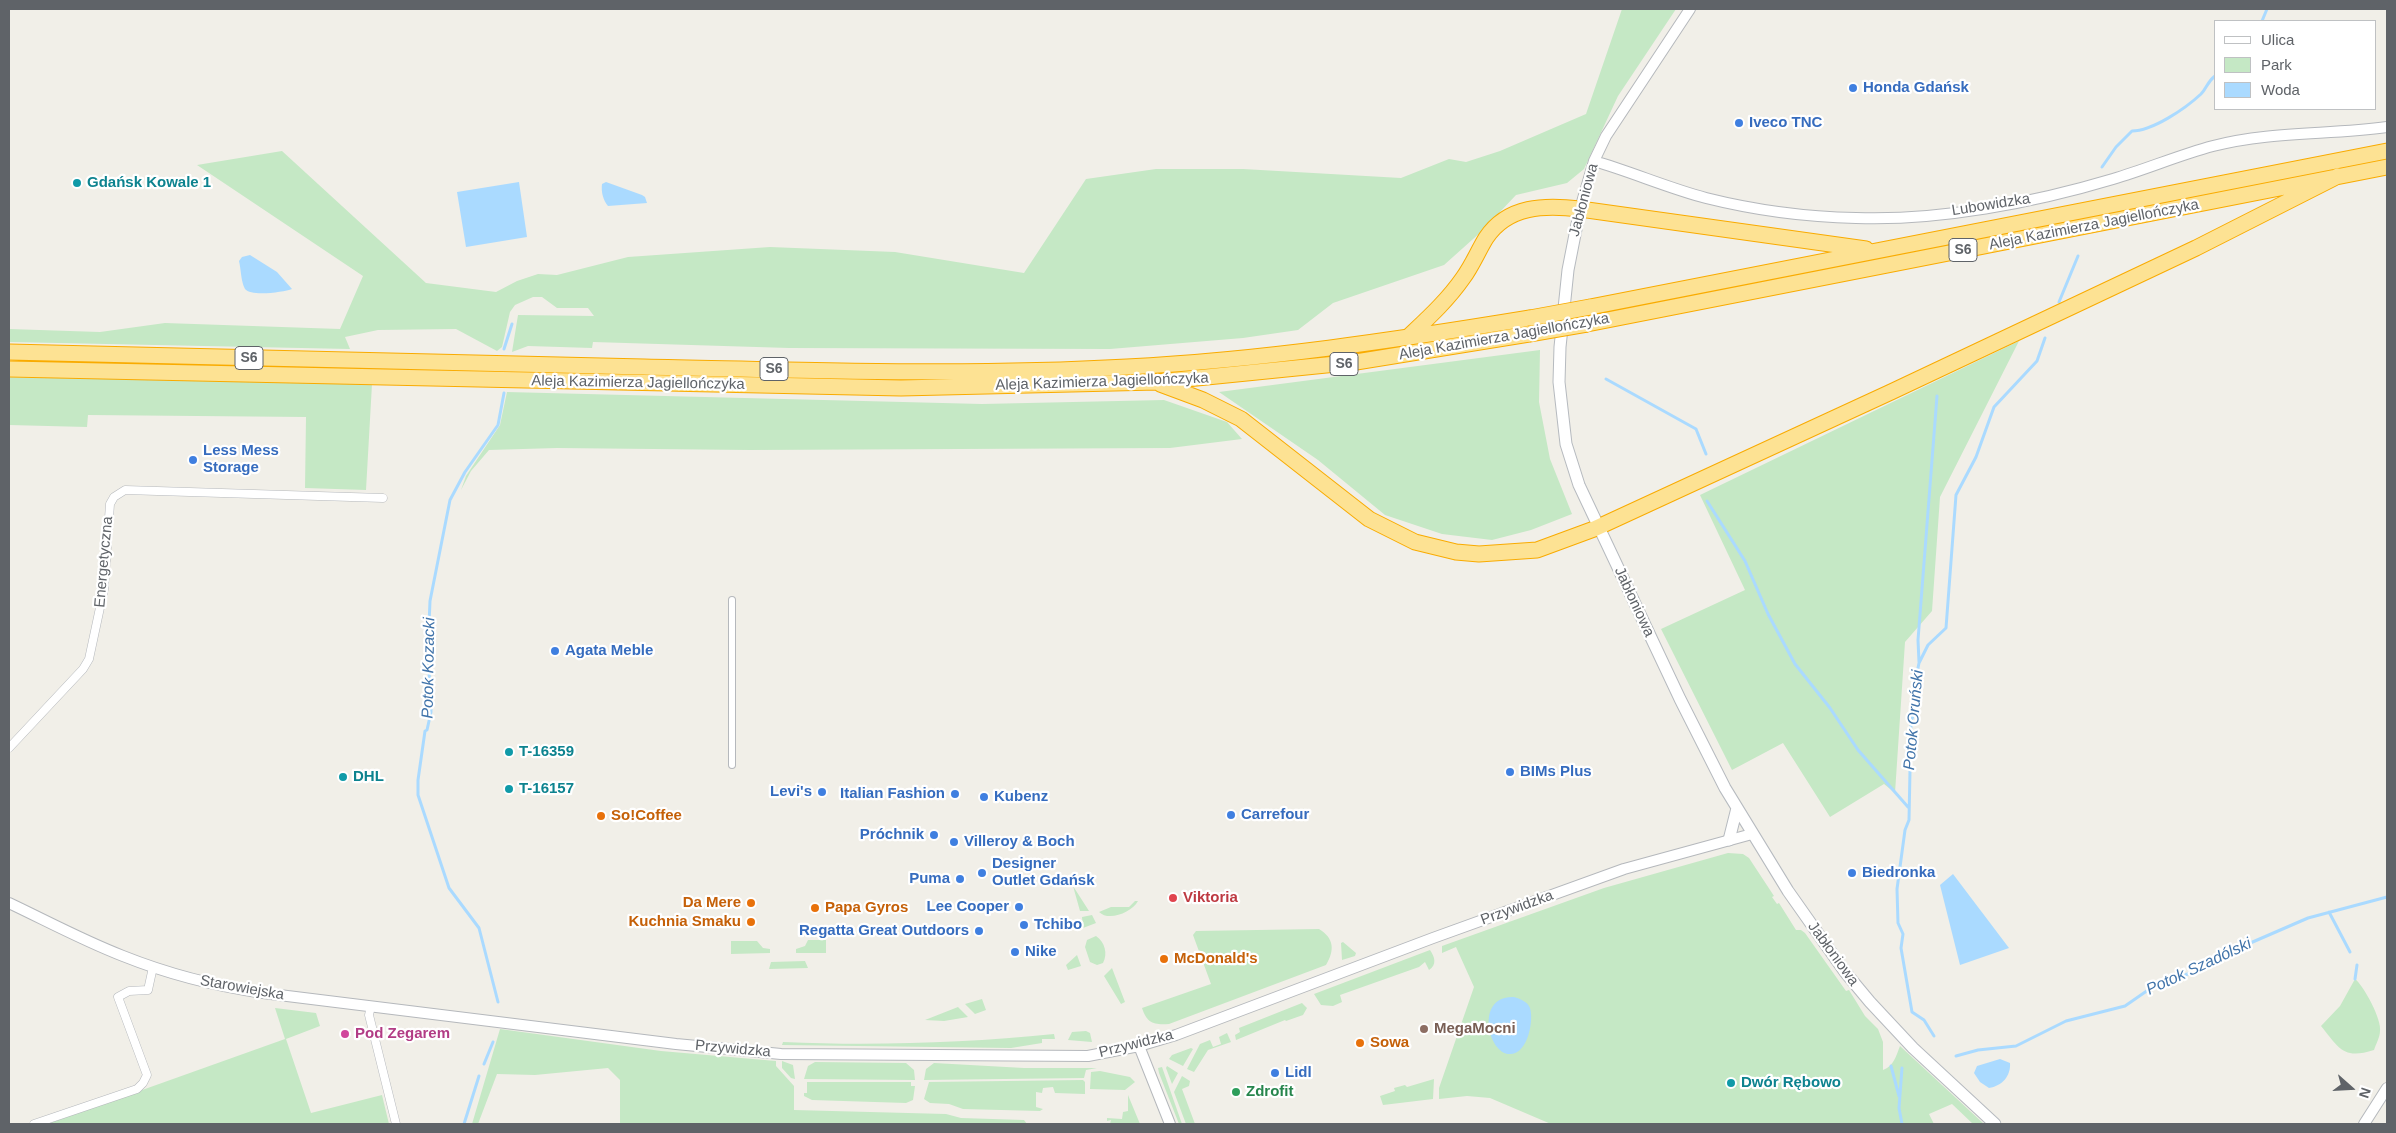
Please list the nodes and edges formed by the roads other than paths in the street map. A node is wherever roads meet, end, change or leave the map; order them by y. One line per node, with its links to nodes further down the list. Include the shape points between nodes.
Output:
1 (1690, 9): 4 (street, Jabłoniowa, via 1612,124)
2 (2387, 127): 4 (street, Lubowidzka, via 2244,140 2041,197 1912,217 1821,216 1740,205 1706,198)
3 (2387, 151): 8 (highway, Aleja Kazimierza Jagiellończyka / S6)
4 (1594, 161): 7 (street, Jabłoniowa)
5 (2387, 167): 6 (highway, Aleja Kazimierza Jagiellończyka / S6)
6 (2338, 176): 12 (highway, Aleja Kazimierza Jagiellończyka / S6, bridge, via 1587,324 1356,362); 14 (highway, via 2196,248)
7 (1580, 209): 8 (highway); 9 (highway, via 1530,208 1513,214 1498,225 1448,298); 14 (main road, Jabłoniowa, via 1568,270 1560,347 1560,411 1574,469)
8 (1875, 250): 9 (highway, Aleja Kazimierza Jagiellończyka / S6, bridge, via 1590,307)
9 (1407, 338): 10 (highway, Aleja Kazimierza Jagiellończyka / S6, via 1283,355 1140,366 938,372)
10 (9, 352)
11 (9, 369): 12 (highway, Aleja Kazimierza Jagiellończyka / S6, via 901,388)
12 (1157, 382): 14 (highway, via 1241,419 1369,519 1415,542 1456,552 1498,554 1537,550)
13 (383, 498): 16 (street, Energetyczna, via 125,490 114,497 110,504 104,589 89,659 83,670)
14 (1599, 527): 18 (main road, Jabłoniowa, via 1680,699)
15 (732, 600): 17 (street)
16 (9, 748)
17 (732, 765)
18 (1736, 808): 19 (main road, Jabłoniowa); 20 (main road)
19 (1752, 834): 20 (street, Przywidzka); 30 (main road, Jabłoniowa, via 1840,965 1870,1002 1913,1048)
20 (1728, 840): 25 (street, Przywidzka, via 1606,876)
21 (9, 903): 22 (street, Starowiejska, via 95,944)
22 (153, 967): 23 (street, Starowiejska, via 236,989); 27 (street, via 148,990 129,991 118,996 147,1075 143,1083 137,1089)
23 (371, 1006): 24 (street, Starowiejska); 28 (street, via 369,1015)
24 (489, 1019): 25 (street, Przywidzka, via 780,1054 1088,1056)
25 (1139, 1046): 29 (street)
26 (2387, 1088): 31 (street)
27 (34, 1124)
28 (396, 1124)
29 (1170, 1124)
30 (1994, 1124)
31 (2364, 1124)

